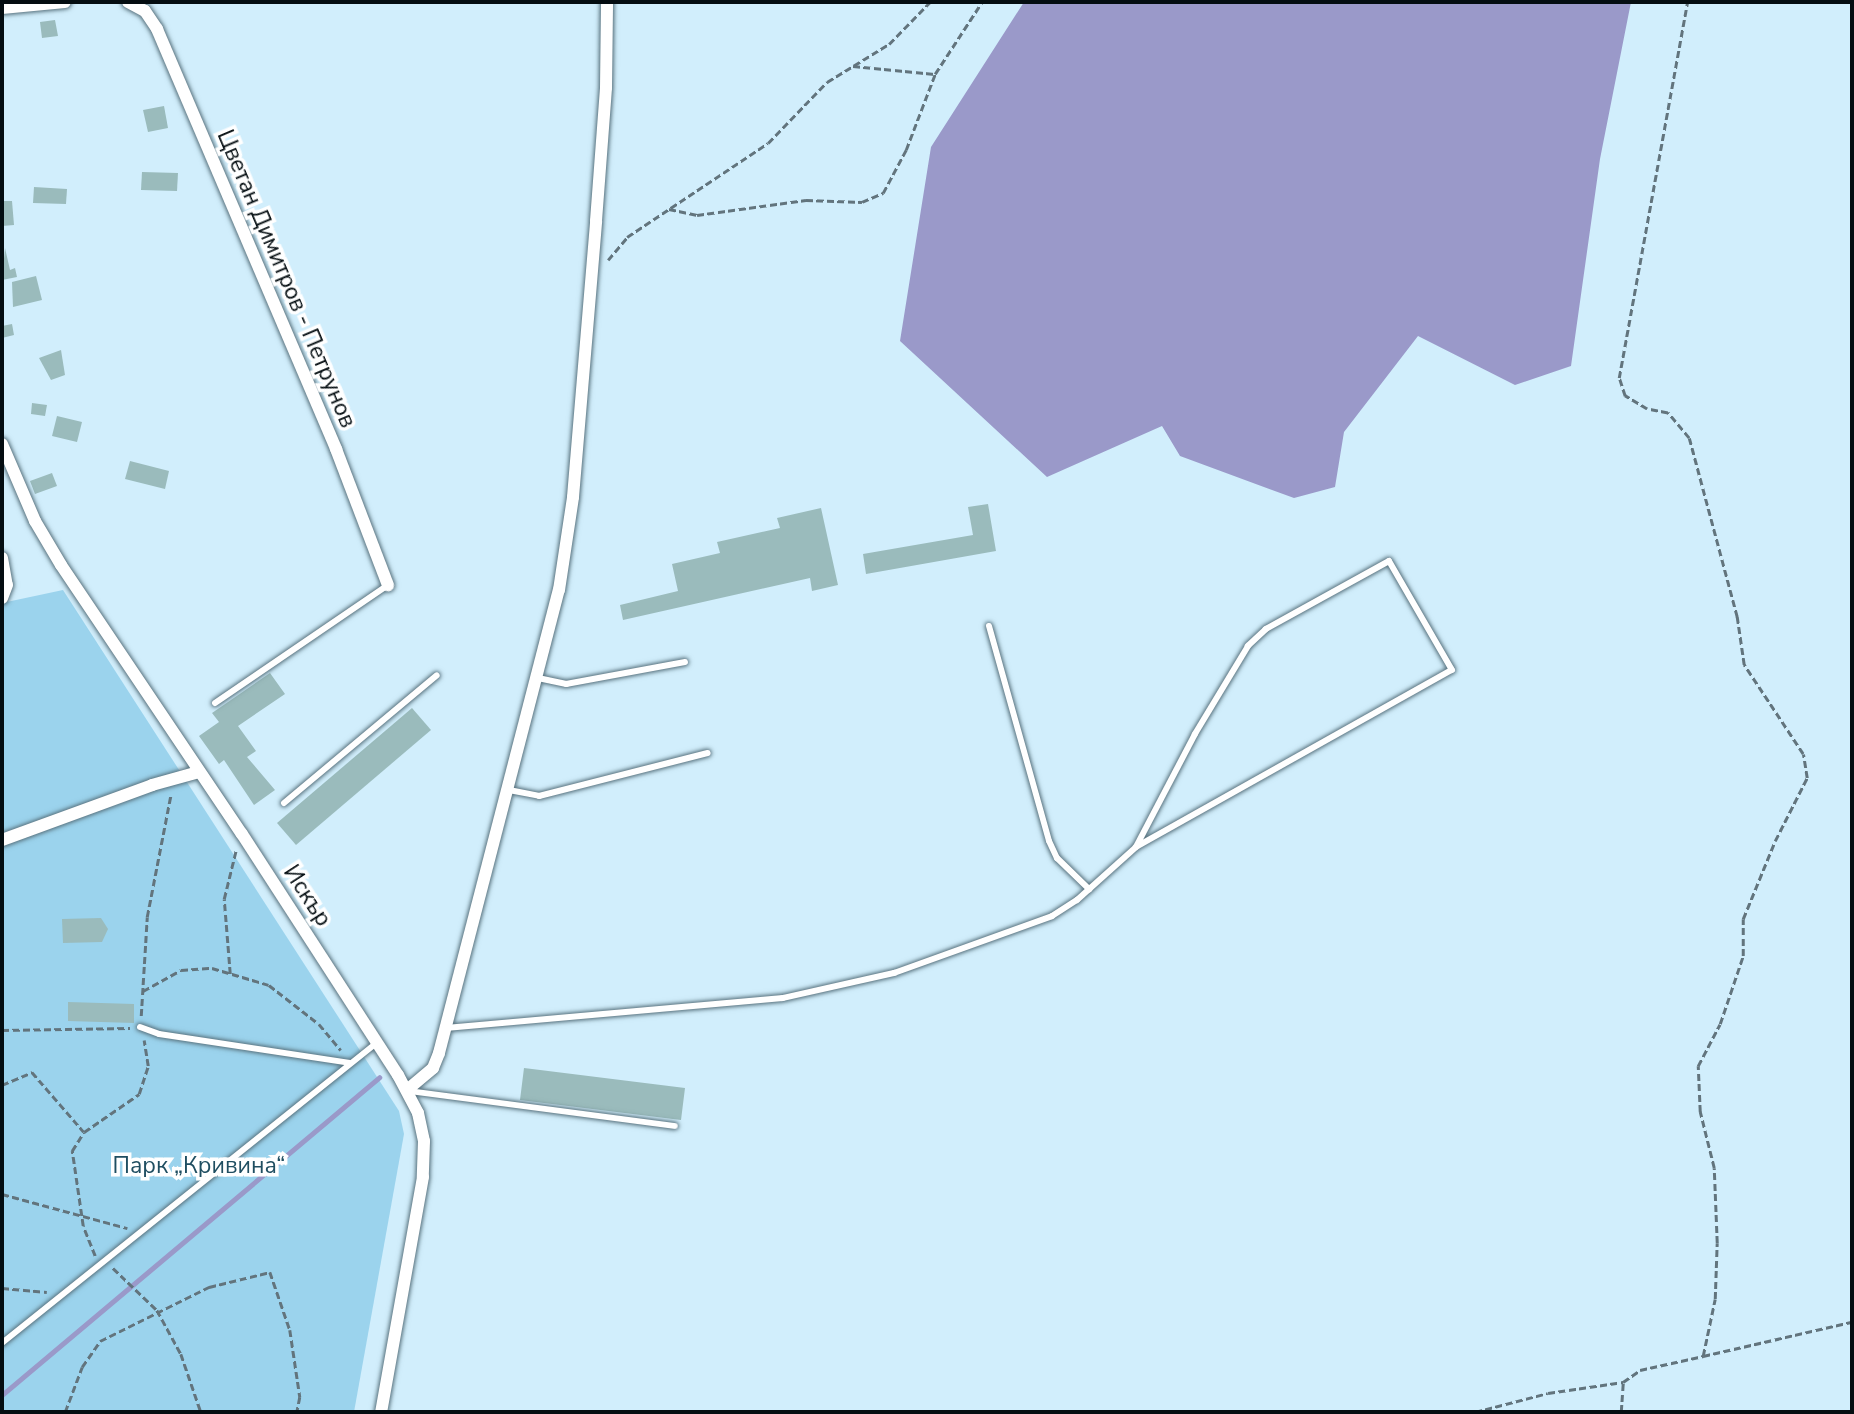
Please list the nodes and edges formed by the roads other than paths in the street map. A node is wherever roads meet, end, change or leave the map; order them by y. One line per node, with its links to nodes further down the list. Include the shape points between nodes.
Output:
1 (65, 2): 4 (street)
2 (128, 2): 7 (street, Цветан Димитров - Петрунов, via 145,11 157,29 336,449)
3 (607, 2): 12 (street, via 606,88 567,547)
4 (2, 8)
5 (2, 444): 15 (street, Искър, via 61,565)
6 (2, 558): 8 (street, via 7,585)
7 (388, 585): 13 (lane)
8 (2, 598)
9 (989, 626): 20 (lane, via 1049,841 1057,858)
10 (685, 662): 12 (lane, via 566,684)
11 (437, 675): 17 (lane)
12 (538, 678): 16 (street)
13 (215, 703)
14 (708, 753): 16 (lane, via 539,796)
15 (199, 772): 18 (street); 23 (street, Искър)
16 (509, 790): 22 (street)
17 (284, 803)
18 (2, 841)
19 (1136, 847): 19 (lane, via 1248,646 1266,629 1389,561 1452,670); 20 (lane)
20 (1089, 889): 22 (lane, via 1052,916 906,969 844,986 718,1005)
21 (140, 1027): 24 (lane, via 159,1034)
22 (446, 1028): 25 (street, via 433,1068)
23 (376, 1043): 24 (lane); 25 (street, Искър)
24 (350, 1063): 27 (lane)
25 (407, 1090): 26 (lane); 28 (street, Искър, via 422,1126 423,1177)
26 (675, 1126)
27 (2, 1343)
28 (381, 1412)

